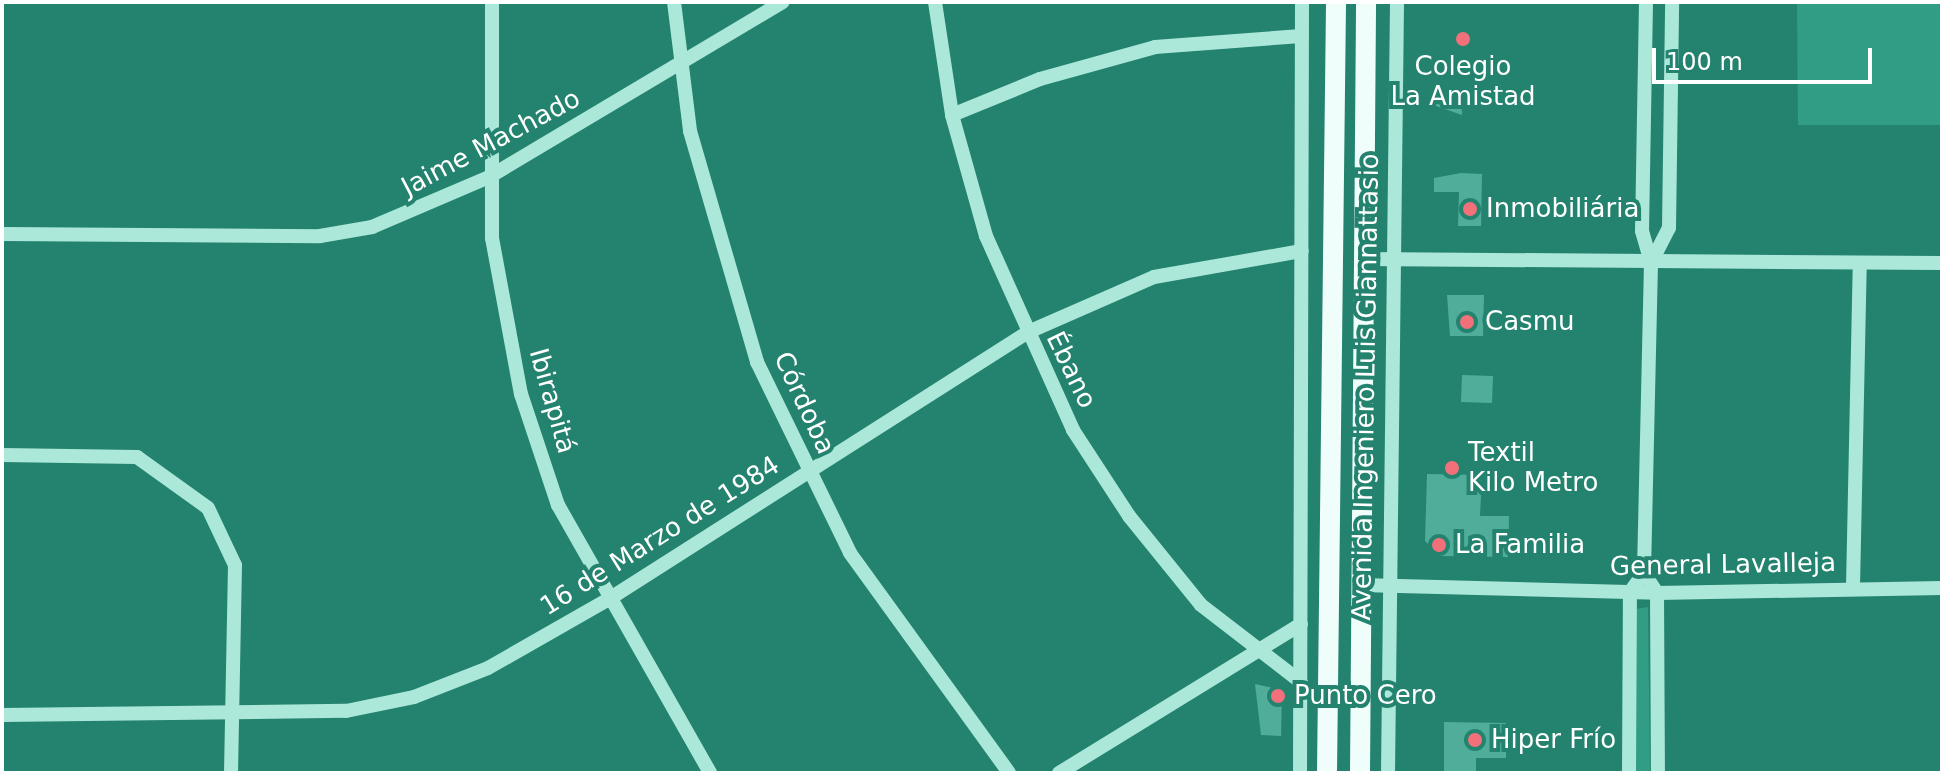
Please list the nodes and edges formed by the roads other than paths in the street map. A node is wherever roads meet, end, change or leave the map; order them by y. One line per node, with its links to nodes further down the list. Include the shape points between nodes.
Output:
1 (492, 2): 14 (street, Ibirapitá)
2 (674, 2): 12 (street, Córdoba)
3 (783, 2): 12 (street, Jaime Machado)
4 (935, 2): 13 (street, Ébano)
5 (1302, 2): 11 (street)
6 (1336, 2): 43 (main road, Avenida Ingeniero Luis Giannattasio)
7 (1366, 2): 17 (main road, Avenida Ingeniero Luis Giannattasio)
8 (1397, 2): 18 (street, Avenida Ingeniero Luis Giannattasio)
9 (1646, 2): 19 (street, via 1642,231)
10 (1672, 2): 19 (street, via 1669,228)
11 (1302, 36): 13 (street, via 1155,47 1040,79); 16 (street)
12 (682, 64): 14 (street, Jaime Machado); 24 (street, Córdoba, via 719,246 757,362)
13 (952, 115): 22 (street, Ébano, via 986,236)
14 (489, 177): 15 (street, Jaime Machado, via 432,208 320,236); 32 (street, Ibirapitá, via 500,302 521,394 558,505)
15 (2, 234)
16 (1302, 251): 22 (street, 16 de Marzo de 1984, via 1154,277); 33 (street)
17 (1363, 259): 18 (street); 27 (main road, Avenida Ingeniero Luis Giannattasio)
18 (1395, 261): 19 (street); 26 (street, Avenida Ingeniero Luis Giannattasio)
19 (1651, 263): 20 (street); 25 (street)
20 (1860, 263): 21 (street); 28 (street)
21 (1942, 263)
22 (1026, 333): 24 (street, 16 de Marzo de 1984); 34 (street, Ébano, via 1073,430 1129,516 1201,605)
23 (2, 455): 37 (street, via 137,457 183,483 208,508 235,565)
24 (809, 470): 32 (street, 16 de Marzo de 1984); 40 (street, Córdoba, via 850,553)
25 (1644, 573): 30 (street); 31 (street)
26 (1390, 584): 27 (street, General Lavalleja); 30 (street, General Lavalleja); 45 (street, Avenida Ingeniero Luis Giannattasio)
27 (1360, 585): 44 (main road, Avenida Ingeniero Luis Giannattasio)
28 (1853, 587): 29 (street, General Lavalleja); 31 (street, General Lavalleja)
29 (1942, 588)
30 (1630, 592): 31 (street, General Lavalleja); 46 (street)
31 (1657, 593): 47 (street)
32 (609, 599): 37 (street, 16 de Marzo de 1984, via 488,668 414,697 346,711); 39 (street, Ibirapitá)
33 (1301, 624): 34 (street); 35 (street)
34 (1254, 648): 35 (street, Ébano); 41 (street)
35 (1301, 682): 42 (street)
36 (2, 715): 37 (street, 16 de Marzo de 1984)
37 (233, 715): 38 (street)
38 (231, 773)
39 (710, 773)
40 (1009, 773)
41 (1059, 773)
42 (1300, 773)
43 (1327, 773)
44 (1360, 773)
45 (1388, 773)
46 (1629, 773)
47 (1658, 773)

